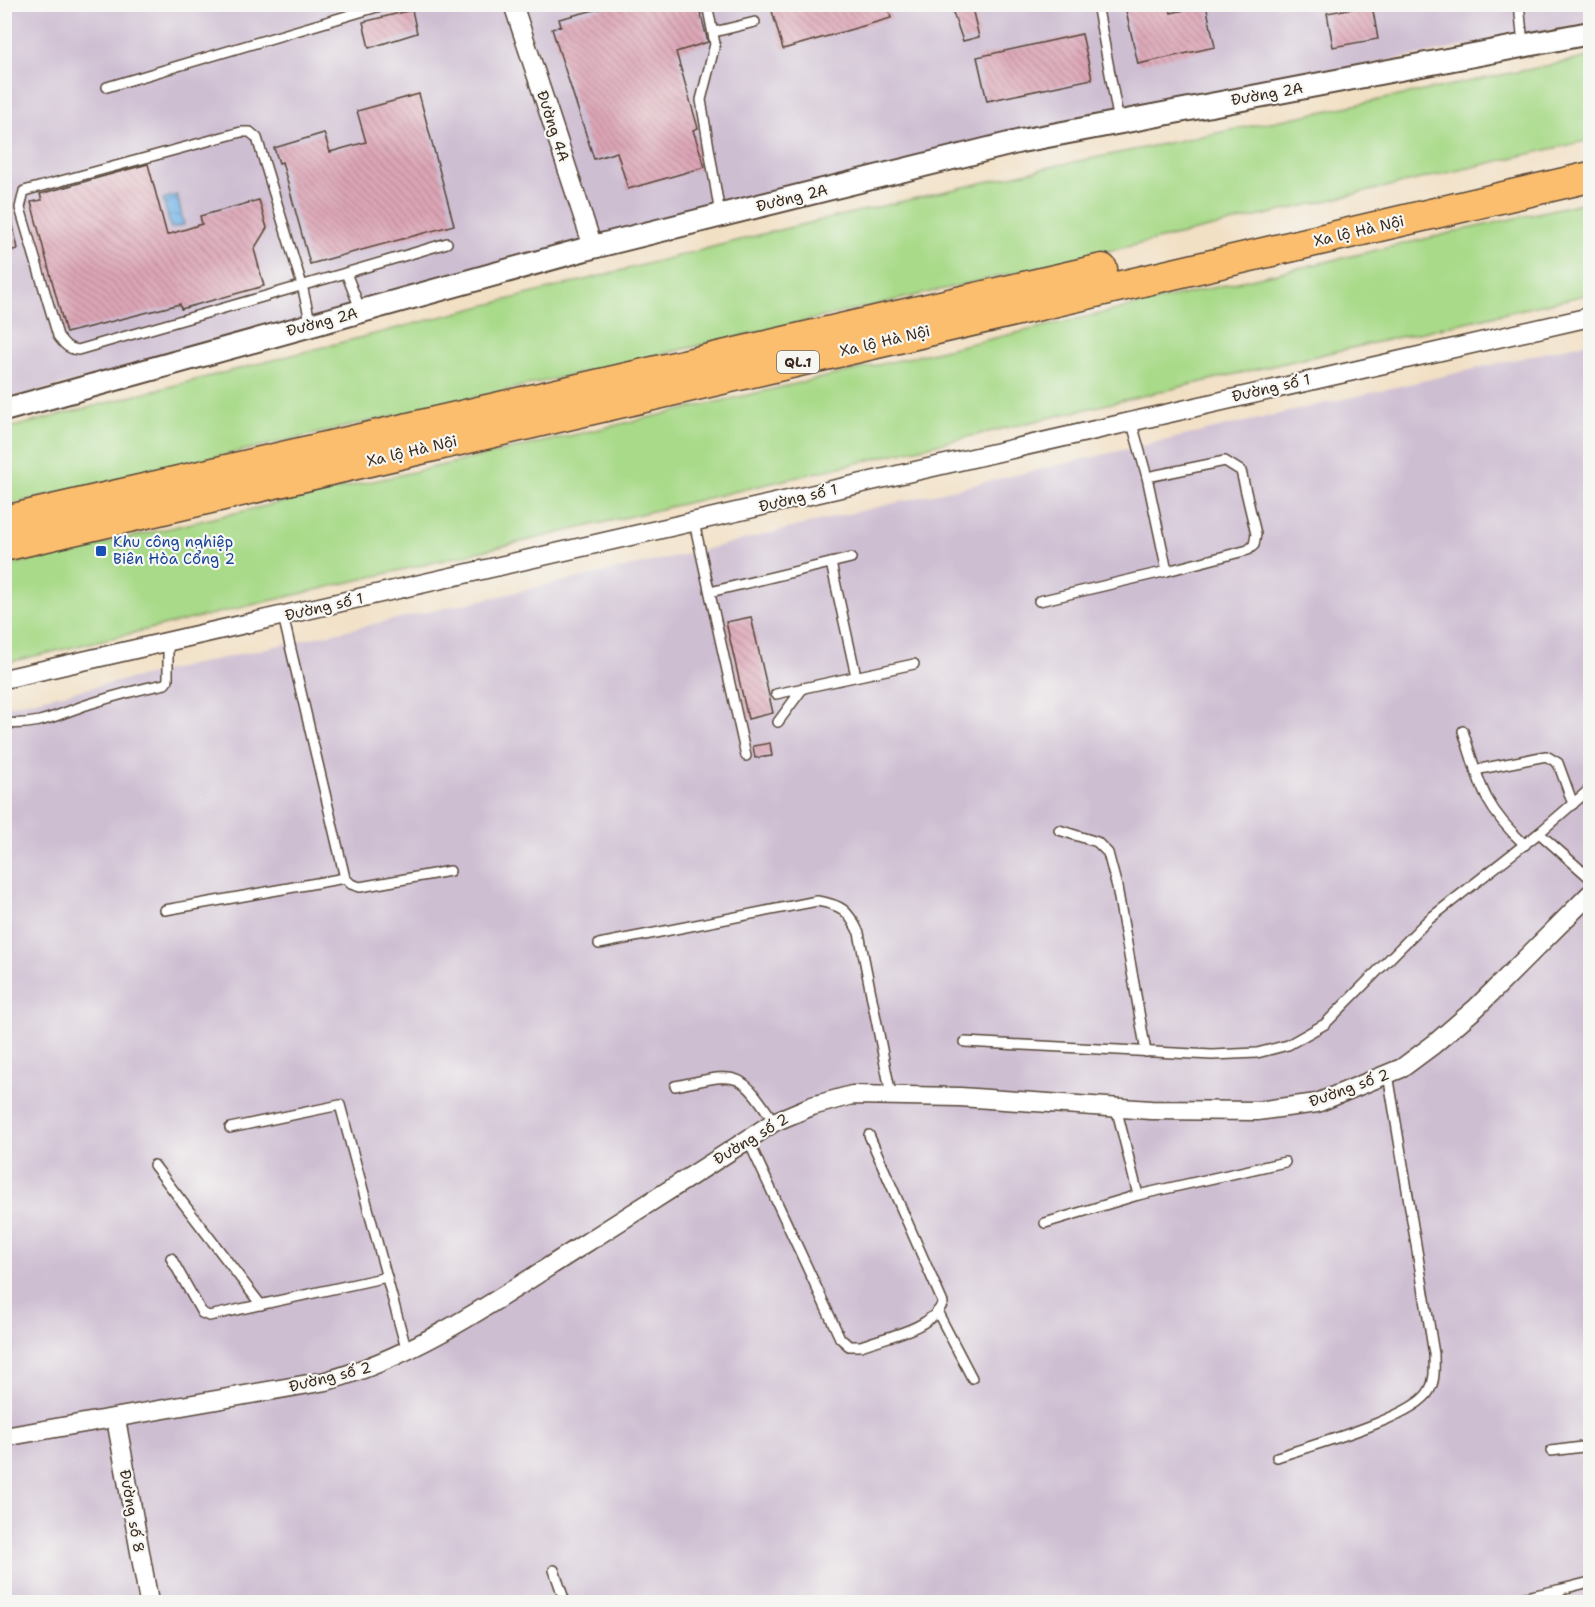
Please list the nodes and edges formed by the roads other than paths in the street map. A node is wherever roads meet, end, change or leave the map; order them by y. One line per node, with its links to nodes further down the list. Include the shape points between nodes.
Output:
1 (387, 4): 10 (lane)
2 (513, 4): 16 (street, Đường 4A)
3 (707, 4): 7 (lane)
4 (1097, 4): 11 (lane)
5 (1519, 4): 9 (lane)
6 (755, 22): 7 (lane)
7 (714, 32): 14 (lane, via 713,60 701,100)
8 (1590, 33): 9 (street, Đường 2A)
9 (1523, 47): 11 (street, Đường 2A)
10 (107, 87)
11 (1119, 122): 14 (street, Đường 2A, via 1021,141)
12 (1590, 158): 25 (highway, Xa lộ Hà Nội / QL.1)
13 (1590, 177): 27 (highway, Xa lộ Hà Nội / QL.1)
14 (720, 216): 16 (street, Đường 2A)
15 (447, 243): 17 (lane)
16 (593, 248): 19 (street, Đường 2A)
17 (346, 273): 18 (lane); 19 (lane)
18 (302, 285): 18 (lane, via 72,350 58,336 20,199 24,191 250,132 257,138); 21 (lane)
19 (361, 311): 21 (street, Đường 2A)
20 (1590, 317): 23 (street, Đường số 1)
21 (311, 325): 22 (street, Đường 2A)
22 (4, 410)
23 (1131, 420): 24 (lane); 26 (street, Đường số 1)
24 (1147, 477): 30 (lane); 30 (lane, via 1225,461 1235,465 1241,471 1256,534 1254,545 1248,550)
25 (4, 521)
26 (694, 522): 31 (lane); 33 (street, Đường số 1)
27 (4, 546)
28 (851, 558): 29 (lane)
29 (831, 563): 31 (lane); 36 (lane)
30 (1167, 571): 32 (lane)
31 (710, 592): 43 (lane)
32 (1039, 601)
33 (283, 616): 34 (street, Đường số 1); 51 (lane)
34 (168, 642): 37 (street, Đường số 1); 41 (lane, via 165,684 88,704 37,723)
35 (914, 664): 36 (lane)
36 (856, 676): 38 (lane)
37 (4, 679)
38 (802, 688): 39 (lane); 40 (lane)
39 (776, 694)
40 (778, 722)
41 (4, 723)
42 (1463, 731): 44 (lane)
43 (746, 756)
44 (1475, 770): 46 (lane, via 1546,756 1558,763); 49 (lane, via 1496,816)
45 (1590, 789): 46 (lane)
46 (1573, 804): 48 (lane)
47 (1059, 830): 57 (lane, via 1097,842 1108,853)
48 (1539, 833): 49 (lane); 52 (lane)
49 (1525, 845): 57 (lane, via 1428,920 1325,1024 1310,1034 1257,1053)
50 (450, 871): 51 (lane, via 360,887)
51 (345, 878): 54 (lane)
52 (1590, 878)
53 (1590, 894): 58 (street, Đường số 2, via 1476,1008 1433,1045)
54 (165, 910)
55 (599, 944): 60 (lane, via 817,902 834,904 850,914 859,933)
56 (965, 1042): 57 (lane)
57 (1146, 1052)
58 (1389, 1074): 61 (street, Đường số 2, via 1317,1103 1257,1111); 80 (lane, via 1434,1354 1434,1375 1429,1391 1406,1412)
59 (675, 1086): 62 (lane, via 729,1076 751,1088)
60 (891, 1095): 61 (street, Đường số 2); 62 (street, Đường số 2, via 852,1095)
61 (1116, 1107): 68 (lane)
62 (774, 1122): 65 (street, Đường số 2)
63 (230, 1128): 71 (lane, via 340,1105)
64 (868, 1135): 73 (lane, via 943,1303)
65 (748, 1140): 73 (lane, via 840,1338 849,1346 861,1346 929,1321); 74 (street, Đường số 2)
66 (1285, 1162): 68 (lane)
67 (154, 1165): 72 (lane)
68 (1138, 1195): 69 (lane)
69 (1045, 1223)
70 (171, 1258): 72 (lane, via 202,1313 215,1316)
71 (387, 1277): 72 (lane); 74 (lane)
72 (261, 1305)
73 (938, 1313): 75 (lane)
74 (407, 1352): 76 (street, Đường số 2, via 365,1371 326,1381)
75 (972, 1378)
76 (116, 1419): 77 (street, Đường số 2); 84 (street, Đường số 8)
77 (4, 1437)
78 (1590, 1446): 79 (lane)
79 (1551, 1451)
80 (1277, 1457)
81 (554, 1570): 85 (lane)
82 (1590, 1582): 83 (lane)
83 (1558, 1590): 86 (lane); 87 (lane)
84 (149, 1602)
85 (565, 1602)
86 (1504, 1602)
87 (1561, 1602)

